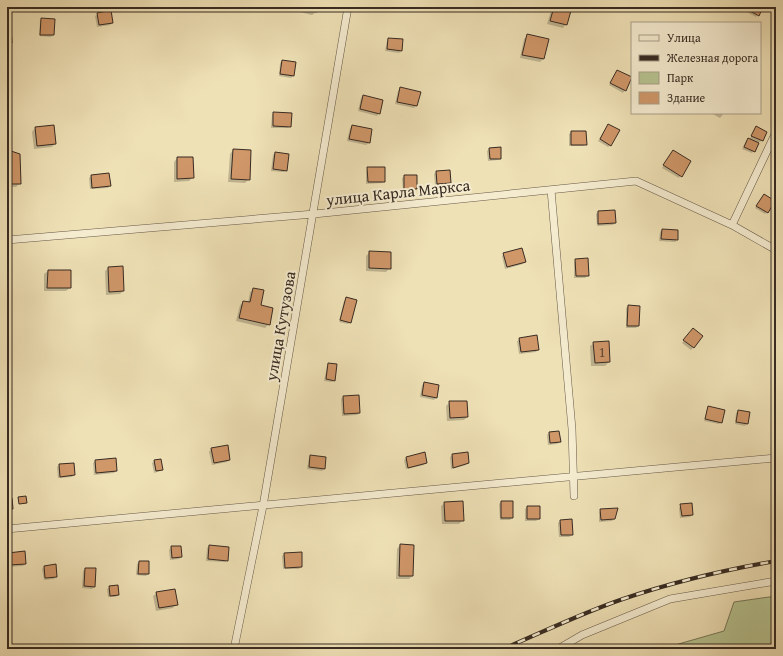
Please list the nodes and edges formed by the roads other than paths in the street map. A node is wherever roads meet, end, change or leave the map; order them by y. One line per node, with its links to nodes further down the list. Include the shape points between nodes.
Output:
1 (348, 7): 4 (street, улица Кутузова)
2 (776, 132): 5 (street)
3 (551, 190): 4 (street, улица Карла Маркса); 5 (street, улица Карла Маркса, via 636,181); 9 (street)
4 (314, 214): 6 (street, улица Карла Маркса); 11 (street, улица Кутузова)
5 (732, 225): 7 (street, улица Карла Маркса)
6 (7, 240)
7 (776, 250)
8 (776, 458): 9 (street)
9 (574, 476): 10 (street); 11 (street)
10 (574, 496)
11 (263, 506): 12 (street); 14 (street, улица Кутузова)
12 (7, 529)
13 (776, 581): 15 (street, via 670,599 582,635)
14 (234, 649)
15 (558, 649)

